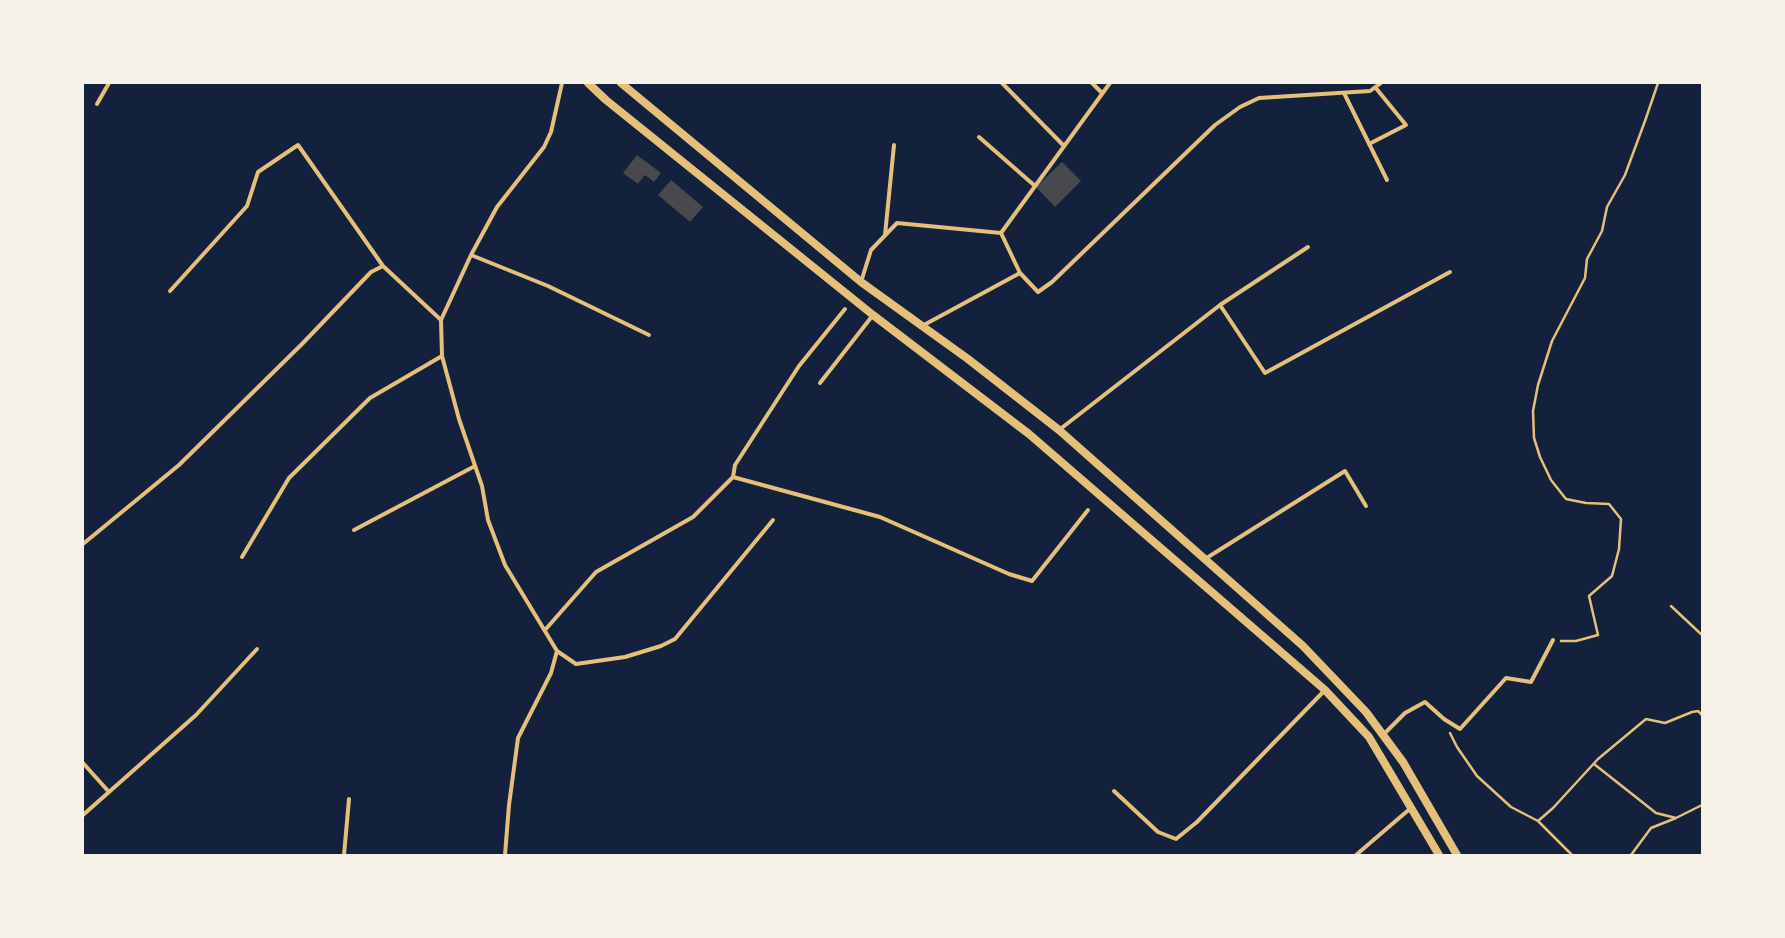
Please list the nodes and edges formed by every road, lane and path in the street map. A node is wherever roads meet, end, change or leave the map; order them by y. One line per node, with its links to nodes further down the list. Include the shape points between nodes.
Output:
1 (109, 83): 13 (street)
2 (562, 83): 23 (street, via 551,132 544,147 497,207)
3 (588, 83): 31 (main road)
4 (621, 83): 27 (main road)
5 (1002, 83): 17 (street)
6 (1092, 83): 11 (street)
7 (1110, 83): 11 (street)
8 (1381, 83): 10 (street)
9 (1658, 83): 50 (path, via 1625,174 1607,207 1602,232 1587,259 1585,278 1552,341 1533,411 1534,438 1540,457 1551,480 1566,499 1609,504 1621,519 1619,549 1612,576 1589,596 1598,635 1576,641)
10 (1375, 88): 12 (street, via 1370,92); 15 (street, via 1406,125)
11 (1102, 93): 17 (street)
12 (1344, 93): 15 (street); 26 (street, via 1259,98 1240,107 1216,125 1052,282 1038,292)
13 (97, 104)
14 (979, 137): 19 (street)
15 (1369, 144): 18 (street)
16 (894, 145): 21 (street)
17 (1064, 146): 19 (street)
18 (1387, 180)
19 (1035, 186): 20 (street)
20 (1001, 233): 21 (street, via 897,223); 26 (street)
21 (885, 236): 27 (street, via 871,250)
22 (1308, 247): 29 (street)
23 (471, 255): 32 (street); 34 (street, via 548,286)
24 (383, 266): 28 (street, via 298,145 258,172 247,206); 32 (street); 44 (street, via 371,272 179,465)
25 (1450, 272): 29 (street, via 1265,373)
26 (1020, 273): 33 (street)
27 (861, 282): 33 (main road)
28 (170, 291)
29 (1220, 305): 37 (street)
30 (845, 309): 39 (street, via 794,373 734,465)
31 (873, 315): 36 (street); 53 (main road, via 1029,434)
32 (441, 320): 35 (street)
33 (922, 326): 37 (main road)
34 (649, 335)
35 (442, 356): 38 (street); 45 (street, via 370,398 289,478)
36 (820, 383)
37 (1059, 430): 46 (main road)
38 (475, 466): 43 (street); 48 (street, via 482,486 488,520 505,565)
39 (733, 477): 41 (street, via 880,517 1032,582); 48 (street, via 694,517 596,572)
40 (1366, 506): 46 (street, via 1345,471)
41 (1088, 510)
42 (773, 520): 52 (street, via 675,639 625,657 576,664)
43 (354, 530)
44 (83, 544)
45 (242, 557)
46 (1204, 559): 56 (main road, via 1303,646 1366,712)
47 (1671, 606): 49 (path)
48 (545, 630): 52 (street)
49 (1702, 635)
50 (1553, 640): 55 (street, via 1531,682 1506,678 1460,729)
51 (258, 649): 60 (street, via 196,714)
52 (557, 651): 70 (street, via 551,673 518,738)
53 (1325, 690): 59 (street, via 1197,822 1176,839 1158,832); 63 (main road, via 1369,737)
54 (1702, 715): 58 (path, via 1698,711 1692,712 1665,723 1646,719)
55 (1444, 719): 56 (street, via 1425,702 1405,713); 66 (path, via 1457,747 1477,776 1511,807)
56 (1383, 735): 67 (main road, via 1404,762)
57 (83, 763): 60 (street)
58 (1594, 764): 65 (path, via 1656,813); 66 (path)
59 (1114, 791)
60 (109, 792): 64 (street)
61 (350, 799): 69 (street)
62 (1702, 805): 65 (path)
63 (1412, 807): 68 (main road); 71 (street)
64 (83, 815)
65 (1676, 818): 75 (path, via 1651,828)
66 (1538, 821): 74 (path)
67 (1441, 827): 68 (main road); 73 (main road)
68 (1428, 835): 72 (main road)
69 (344, 855)
70 (505, 855)
71 (1356, 855)
72 (1439, 855)
73 (1457, 855)
74 (1572, 855)
75 (1631, 855)

